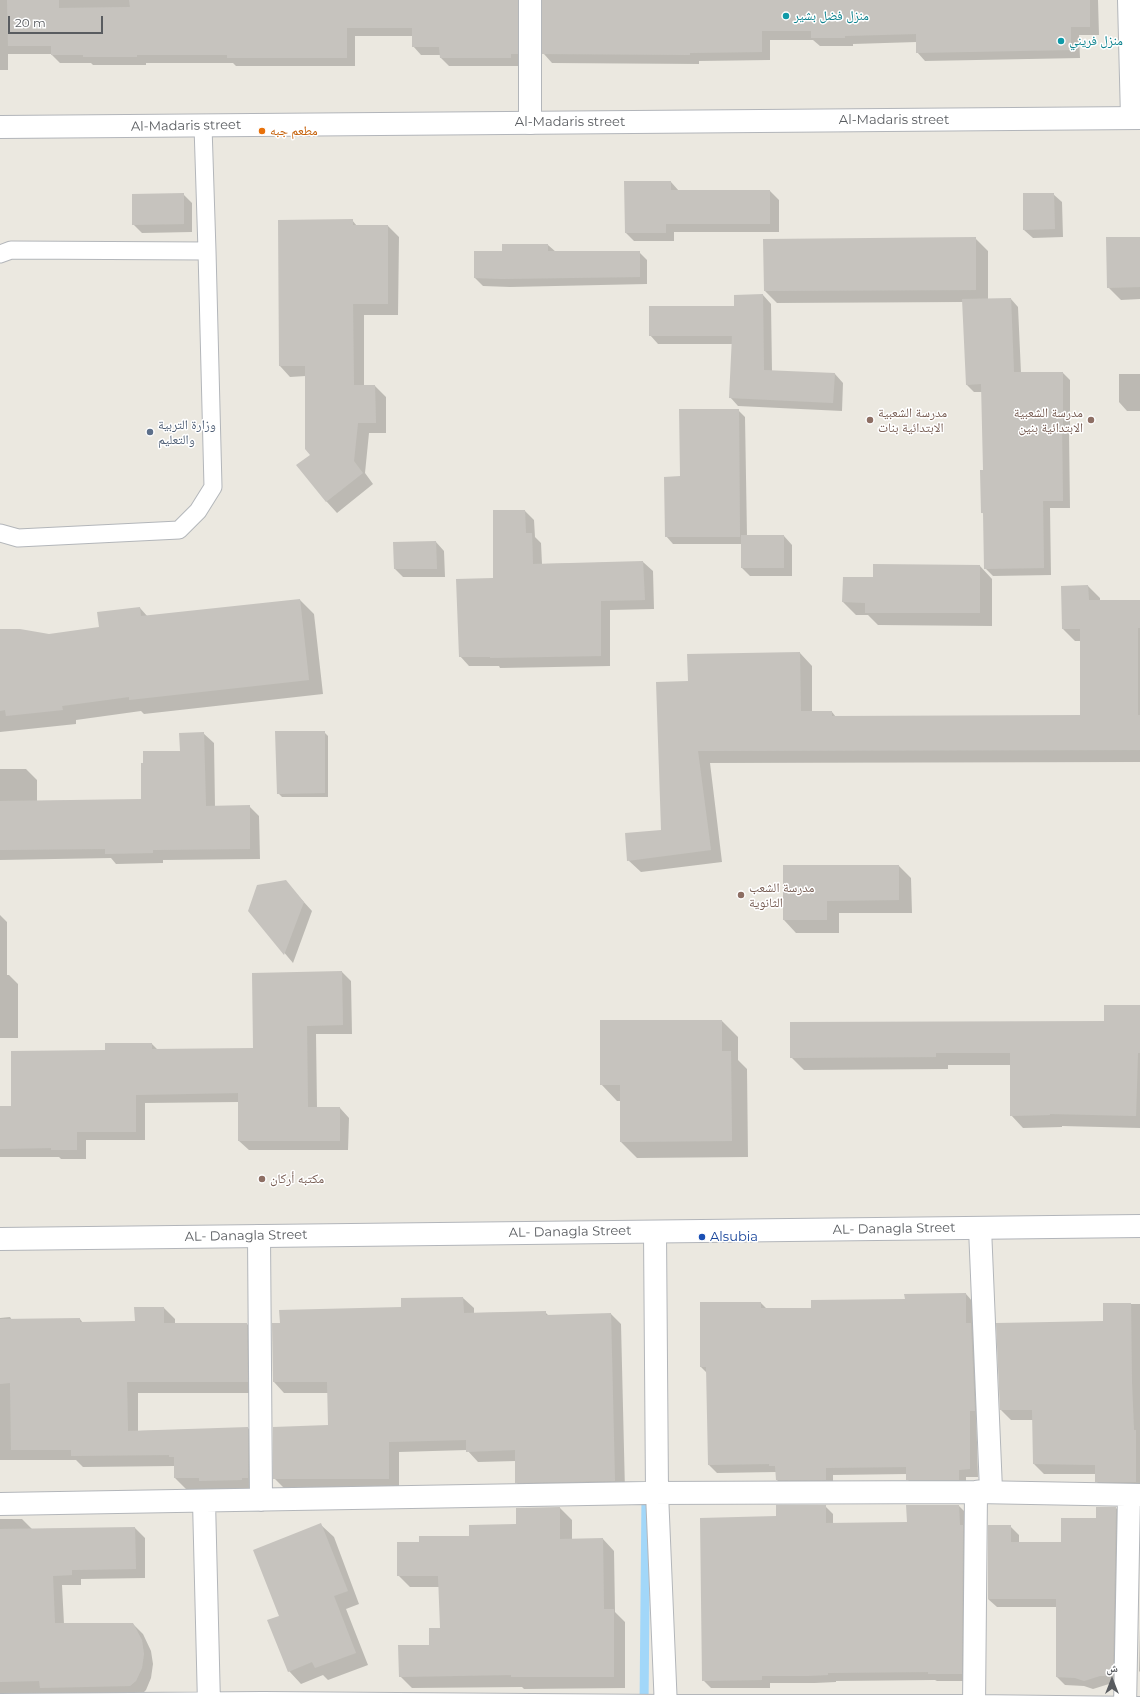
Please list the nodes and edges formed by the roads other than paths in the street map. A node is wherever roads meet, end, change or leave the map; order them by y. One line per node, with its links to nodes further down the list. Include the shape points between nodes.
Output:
1 (530, 0): 4 (street)
2 (1129, 0): 3 (street)
3 (1136, 118): 4 (street, Al-Madaris street)
4 (530, 122): 5 (street, Al-Madaris street)
5 (203, 126): 6 (street, Al-Madaris street); 7 (lane)
6 (0, 128)
7 (207, 251): 8 (lane, via 11,250); 9 (lane, via 213,487 198,511 179,530 18,538)
8 (0, 254)
9 (0, 532)
10 (1140, 1226): 11 (street, AL- Danagla Street)
11 (980, 1228): 12 (street, AL- Danagla Street); 15 (street, via 991,1490)
12 (655, 1232): 13 (street, AL- Danagla Street); 16 (street)
13 (259, 1236): 14 (street, AL- Danagla Street); 18 (street)
14 (0, 1239)
15 (976, 1492): 16 (street); 17 (street); 24 (street)
16 (657, 1494): 18 (street); 25 (street)
17 (1135, 1495): 26 (street)
18 (261, 1500): 19 (street)
19 (204, 1501): 20 (street); 21 (street)
20 (0, 1504)
21 (209, 1704): 22 (street); 23 (street)
22 (0, 1705)
23 (263, 1706): 25 (street)
24 (974, 1706): 25 (street); 26 (street)
25 (666, 1707)
26 (1125, 1708): 27 (street)
27 (1140, 1708)

